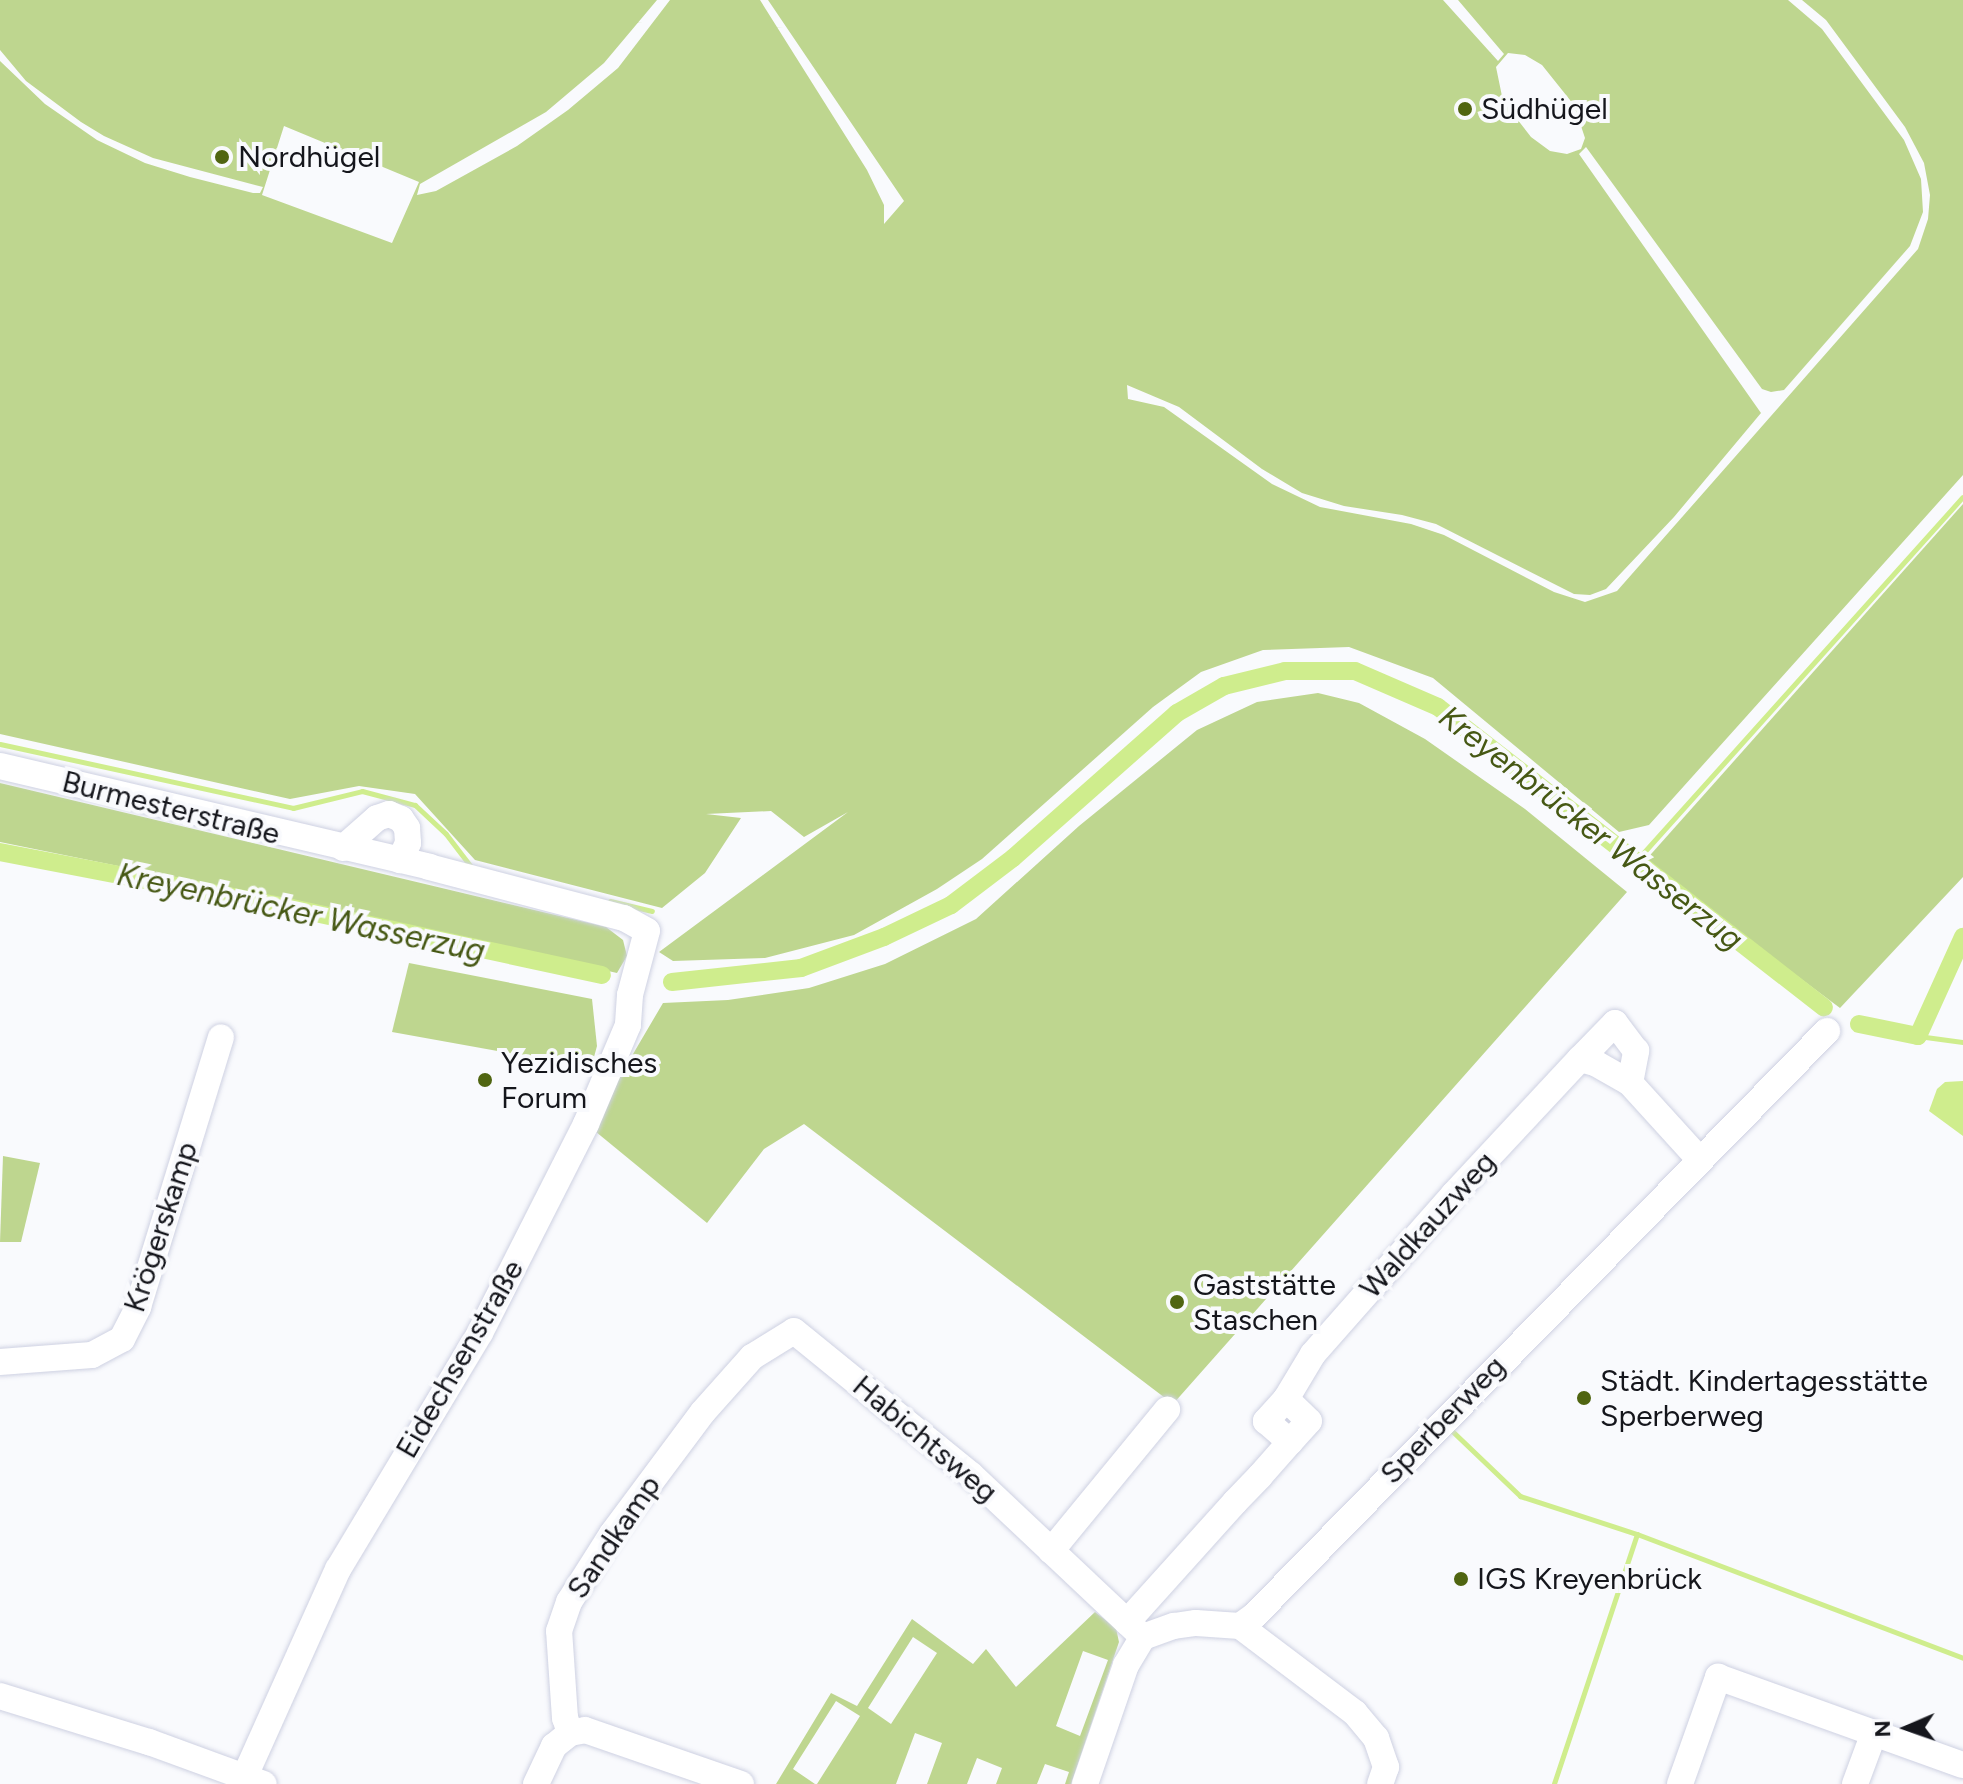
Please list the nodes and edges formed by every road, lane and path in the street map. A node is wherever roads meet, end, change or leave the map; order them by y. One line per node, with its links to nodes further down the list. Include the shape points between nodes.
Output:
1 (0, 766): 2 (street, Burmesterstraße)
2 (343, 848): 3 (street, Burmesterstraße); 3 (street, via 389,814 407,828 408,843)
3 (400, 860): 4 (street, Burmesterstraße, via 624,918)
4 (647, 931): 20 (street, Eidechsenstraße, via 628,1025 586,1124 480,1333 338,1569)
5 (1827, 1031): 9 (street, Sperberweg)
6 (221, 1038): 11 (street, Krögerskamp, via 138,1307 122,1339 92,1355)
7 (1580, 1059): 8 (street); 8 (street, Waldkauzweg, via 1615,1023 1636,1051); 15 (street, Waldkauzweg, via 1313,1354 1286,1399 1309,1421)
8 (1630, 1083): 9 (street)
9 (1700, 1160): 14 (street, Sperberweg)
10 (794, 1331): 13 (street, Habichtsweg, via 971,1475); 17 (street, Sandkamp, via 752,1357 722,1389 672,1451 574,1593 559,1631)
11 (0, 1362)
12 (1167, 1410): 13 (street)
13 (1051, 1551): 15 (street, Habichtsweg)
14 (1240, 1626): 15 (street, via 1185,1624); 24 (street, via 1355,1713 1376,1738 1386,1767)
15 (1135, 1630): 23 (street)
16 (0, 1696): 20 (street)
17 (570, 1733): 21 (street, via 548,1753); 22 (street, via 602,1733)
18 (1874, 1733): 19 (street); 25 (street, via 1718,1677); 26 (street)
19 (1963, 1765)
20 (254, 1780)
21 (536, 1784)
22 (741, 1784)
23 (1085, 1784)
24 (1380, 1784)
25 (1680, 1784)
26 (1855, 1784)

